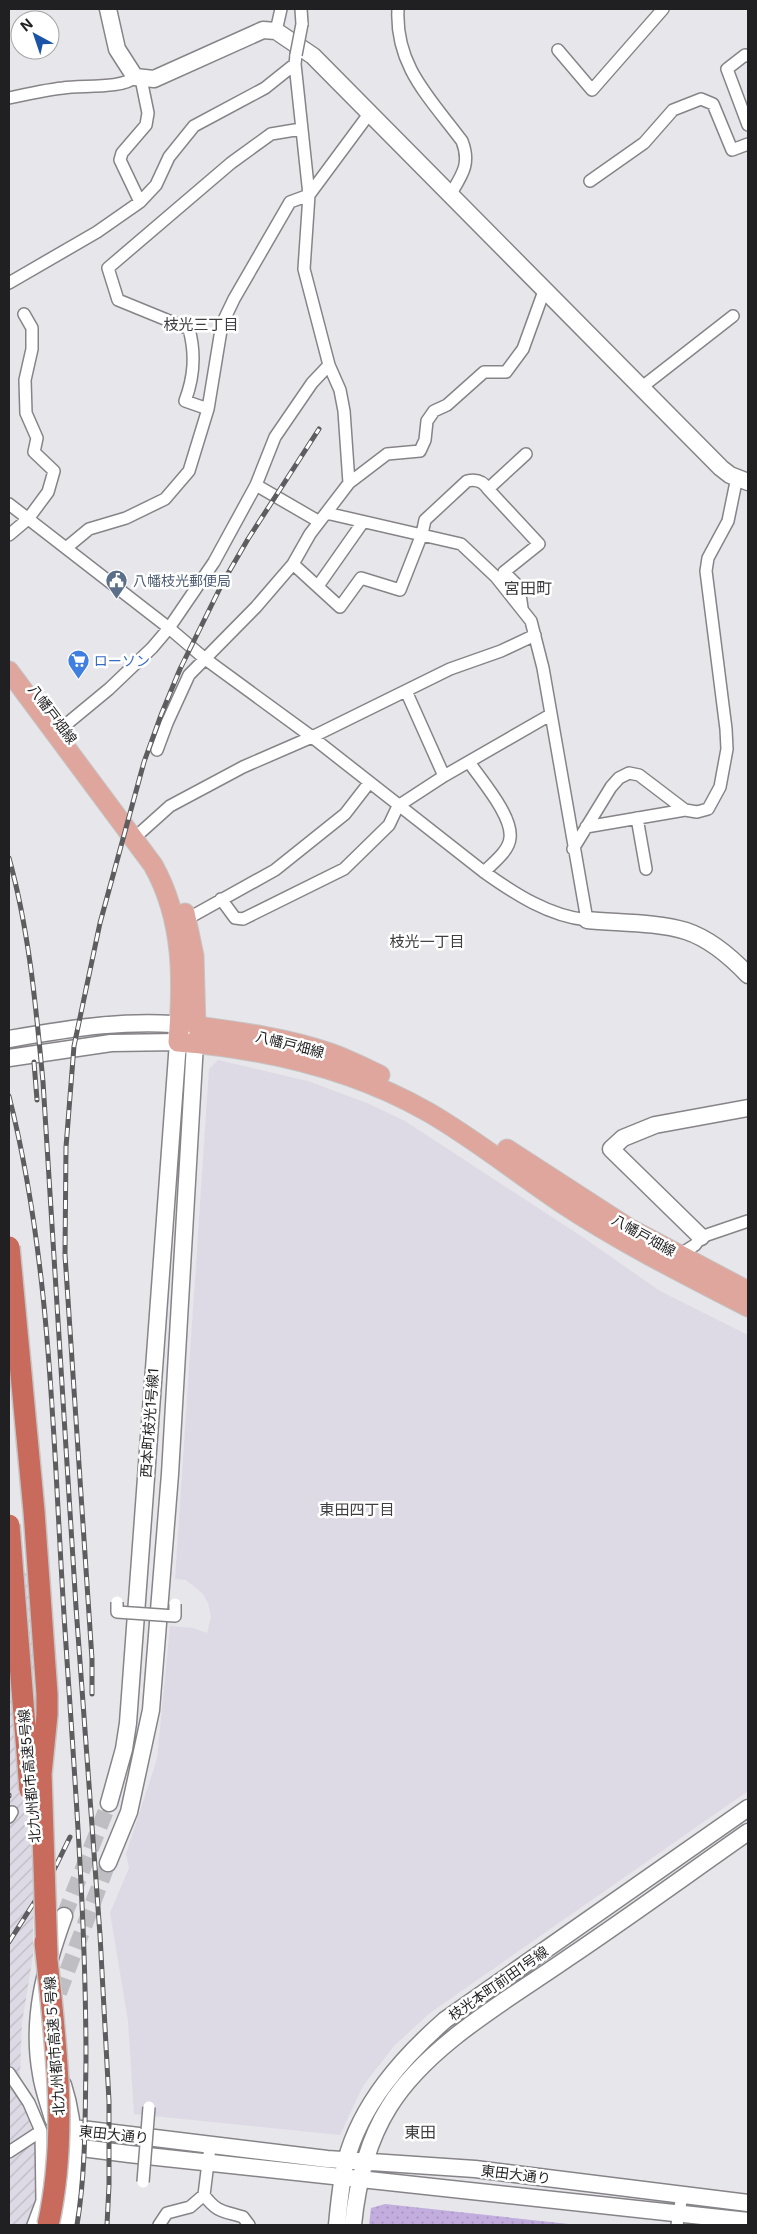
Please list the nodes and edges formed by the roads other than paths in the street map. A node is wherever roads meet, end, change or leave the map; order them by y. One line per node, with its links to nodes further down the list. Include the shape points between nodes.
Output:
1 (108, 9): 10 (street, via 117,49)
2 (281, 9): 6 (street)
3 (301, 9): 9 (street, bridge, via 302,24)
4 (398, 9): 17 (street, via 398,34 406,63 462,141 466,152 462,176)
5 (663, 9): 7 (street, via 592,90)
6 (276, 30): 10 (street, via 263,30 154,78); 12 (street, via 313,56)
7 (558, 50)
8 (748, 56): 13 (street, via 727,69)
9 (295, 59): 14 (street); 19 (street, via 265,88 194,126 168,157 156,185)
10 (138, 78): 11 (street, via 120,84 63,88); 19 (street, via 148,113 146,125 120,160)
11 (9, 98)
12 (370, 114): 17 (street); 18 (street)
13 (748, 125)
14 (302, 129): 18 (street); 26 (street, via 271,134 231,163 108,268 118,300 189,329 193,346 192,382 184,401)
15 (748, 144): 16 (street, via 732,150 713,104 701,99 673,110 644,143)
16 (590, 181)
17 (450, 195): 21 (street)
18 (309, 196): 24 (street, via 304,269); 26 (street, via 290,202 222,324)
19 (140, 202): 20 (street, via 97,232)
20 (9, 283)
21 (544, 291): 25 (street); 29 (street, via 523,349 506,372 484,372 447,405 434,411 427,421 426,440 420,451 387,454)
22 (24, 314): 34 (street, via 32,328 32,349 25,380 26,413 37,438 34,452 54,470 48,492)
23 (733, 316): 25 (street)
24 (329, 365): 29 (street, via 340,390 344,411); 30 (street, via 275,437)
25 (642, 388): 28 (street, via 721,468)
26 (208, 409): 38 (street, via 189,471 165,499 126,518 89,528)
27 (526, 454): 31 (street)
28 (743, 480): 56 (street, via 728,521 708,558 706,571 726,729 724,767 720,787 708,809 697,812)
29 (350, 483): 33 (street)
30 (256, 485): 33 (street); 42 (street, via 214,562)
31 (488, 489): 36 (street, via 485,484 467,480 425,520); 41 (street, via 539,544 504,572 519,587)
32 (9, 504): 34 (street)
33 (322, 517): 35 (street); 39 (street)
34 (28, 519): 37 (street); 38 (street)
35 (362, 522): 36 (street); 40 (street)
36 (422, 534): 40 (street, via 400,590 360,578 340,607); 41 (street, via 461,544 496,577)
37 (9, 535)
38 (66, 548): 42 (street)
39 (294, 564): 40 (street); 45 (street)
40 (318, 586)
41 (522, 608): 43 (street)
42 (169, 628): 45 (street); 49 (street, via 117,682)
43 (535, 635): 47 (street, via 450,669); 48 (street)
44 (9, 655): 49 (main road, 八幡戸畑線)
45 (204, 658): 50 (street); 51 (street, via 189,675)
46 (9, 671): 67 (main road, 八幡戸畑線, via 153,866 165,889 179,943)
47 (406, 691): 50 (street); 53 (street)
48 (550, 715): 52 (street); 60 (street)
49 (63, 727): 59 (main road, 八幡戸畑線)
50 (312, 737): 54 (street); 59 (street, via 243,767 170,806)
51 (157, 750)
52 (469, 762): 53 (street); 62 (street, via 506,818 510,838 504,852)
53 (444, 776): 55 (street)
54 (369, 783): 55 (street); 63 (street, via 345,814 275,870)
55 (398, 806): 62 (street); 63 (street, via 389,825 344,869 243,919 235,918)
56 (685, 810): 57 (street); 58 (street, via 639,775 629,773 611,787)
57 (637, 818): 58 (street); 61 (street)
58 (586, 827): 60 (street)
59 (141, 832): 64 (main road, 八幡戸畑線, via 168,872)
60 (573, 849): 65 (street)
61 (646, 868)
62 (484, 872): 65 (street, via 538,905 570,918)
63 (221, 899): 64 (street)
64 (187, 919): 67 (main road, 八幡戸畑線, via 194,956)
65 (587, 920): 66 (street, via 687,932)
66 (744, 967)
67 (187, 1034): 68 (street, 八幡戸畑線, via 139,1022 100,1024); 69 (street, 八幡戸畑線); 74 (main road, 八幡戸畑線, via 260,1036 331,1054 390,1079 445,1108 591,1205); 76 (main road, 八幡戸畑線, via 274,1054 386,1090 450,1125 603,1229); 81 (street, 西本町枝光1号線1, via 165,1197); 82 (street, 西本町枝光1号線1, via 170,1474)
68 (9, 1038)
69 (9, 1058)
70 (748, 1108): 72 (street, via 655,1125 623,1138 612,1148)
71 (748, 1221): 72 (street)
72 (702, 1237): 74 (street, via 695,1246)
73 (10, 1247): 83 (highway, bridge, via 47,1694)
74 (679, 1254): 75 (main road, 八幡戸畑線)
75 (748, 1291)
76 (748, 1307)
77 (9, 1313): 83 (highway, bridge, via 26,1511)
78 (9, 1525): 89 (highway, 北九州都市高速5号線, bridge)
79 (117, 1602): 80 (street, bridge, via 117,1612 175,1616)
80 (175, 1604)
81 (136, 1629): 82 (street); 84 (street, 西本町枝光1号線1, via 128,1723)
82 (157, 1630): 87 (street, 西本町枝光1号線1, via 151,1710 145,1742 129,1812)
83 (42, 1787): 89 (highway, bridge)
84 (109, 1803)
85 (748, 1808): 98 (street, 枝光本町前田1号線, via 445,2020 419,2043 376,2095)
86 (748, 1832): 99 (street, 枝光本町前田1号線, via 492,2010 420,2066 382,2118)
87 (108, 1863)
88 (64, 1916): 94 (street, via 41,1992 37,2028)
89 (47, 1956): 90 (highway, 北九州都市高速５号線, bridge)
90 (54, 1985): 93 (street, via 51,2043); 109 (highway, bridge, via 59,2104 56,2179)
91 (9, 2073): 94 (street)
92 (149, 2107): 102 (street, bridge)
93 (73, 2128): 94 (street, 東田大通り); 95 (street); 97 (street, 東田大通り, via 130,2134)
94 (49, 2134): 95 (street, 東田大通り); 96 (street); 108 (street, via 42,2201); 109 (street, via 54,2185)
95 (74, 2147): 97 (street, 東田大通り); 110 (street)
96 (9, 2152)
97 (209, 2155): 98 (street, 東田大通り); 100 (street, 東田大通り); 103 (street)
98 (346, 2160): 99 (street, 東田大通り); 100 (street, 枝光本町前田1号線)
99 (365, 2163): 101 (street, 枝光本町前田1号線); 104 (street, 東田大通り, via 475,2169)
100 (343, 2178): 101 (street, 東田大通り); 113 (street, 枝光本町前田1号線)
101 (360, 2179): 106 (street, 東田大通り); 114 (street, 枝光本町前田1号線)
102 (143, 2182)
103 (204, 2195): 111 (street, via 190,2207 167,2213); 112 (street, via 219,2211 243,2217)
104 (682, 2195): 105 (street, 東田大通り); 106 (street)
105 (748, 2203)
106 (678, 2220): 107 (street, 東田大通り)
107 (748, 2221)
108 (33, 2225)
109 (48, 2225)
110 (67, 2225)
111 (159, 2225)
112 (249, 2225)
113 (336, 2225)
114 (352, 2225)

